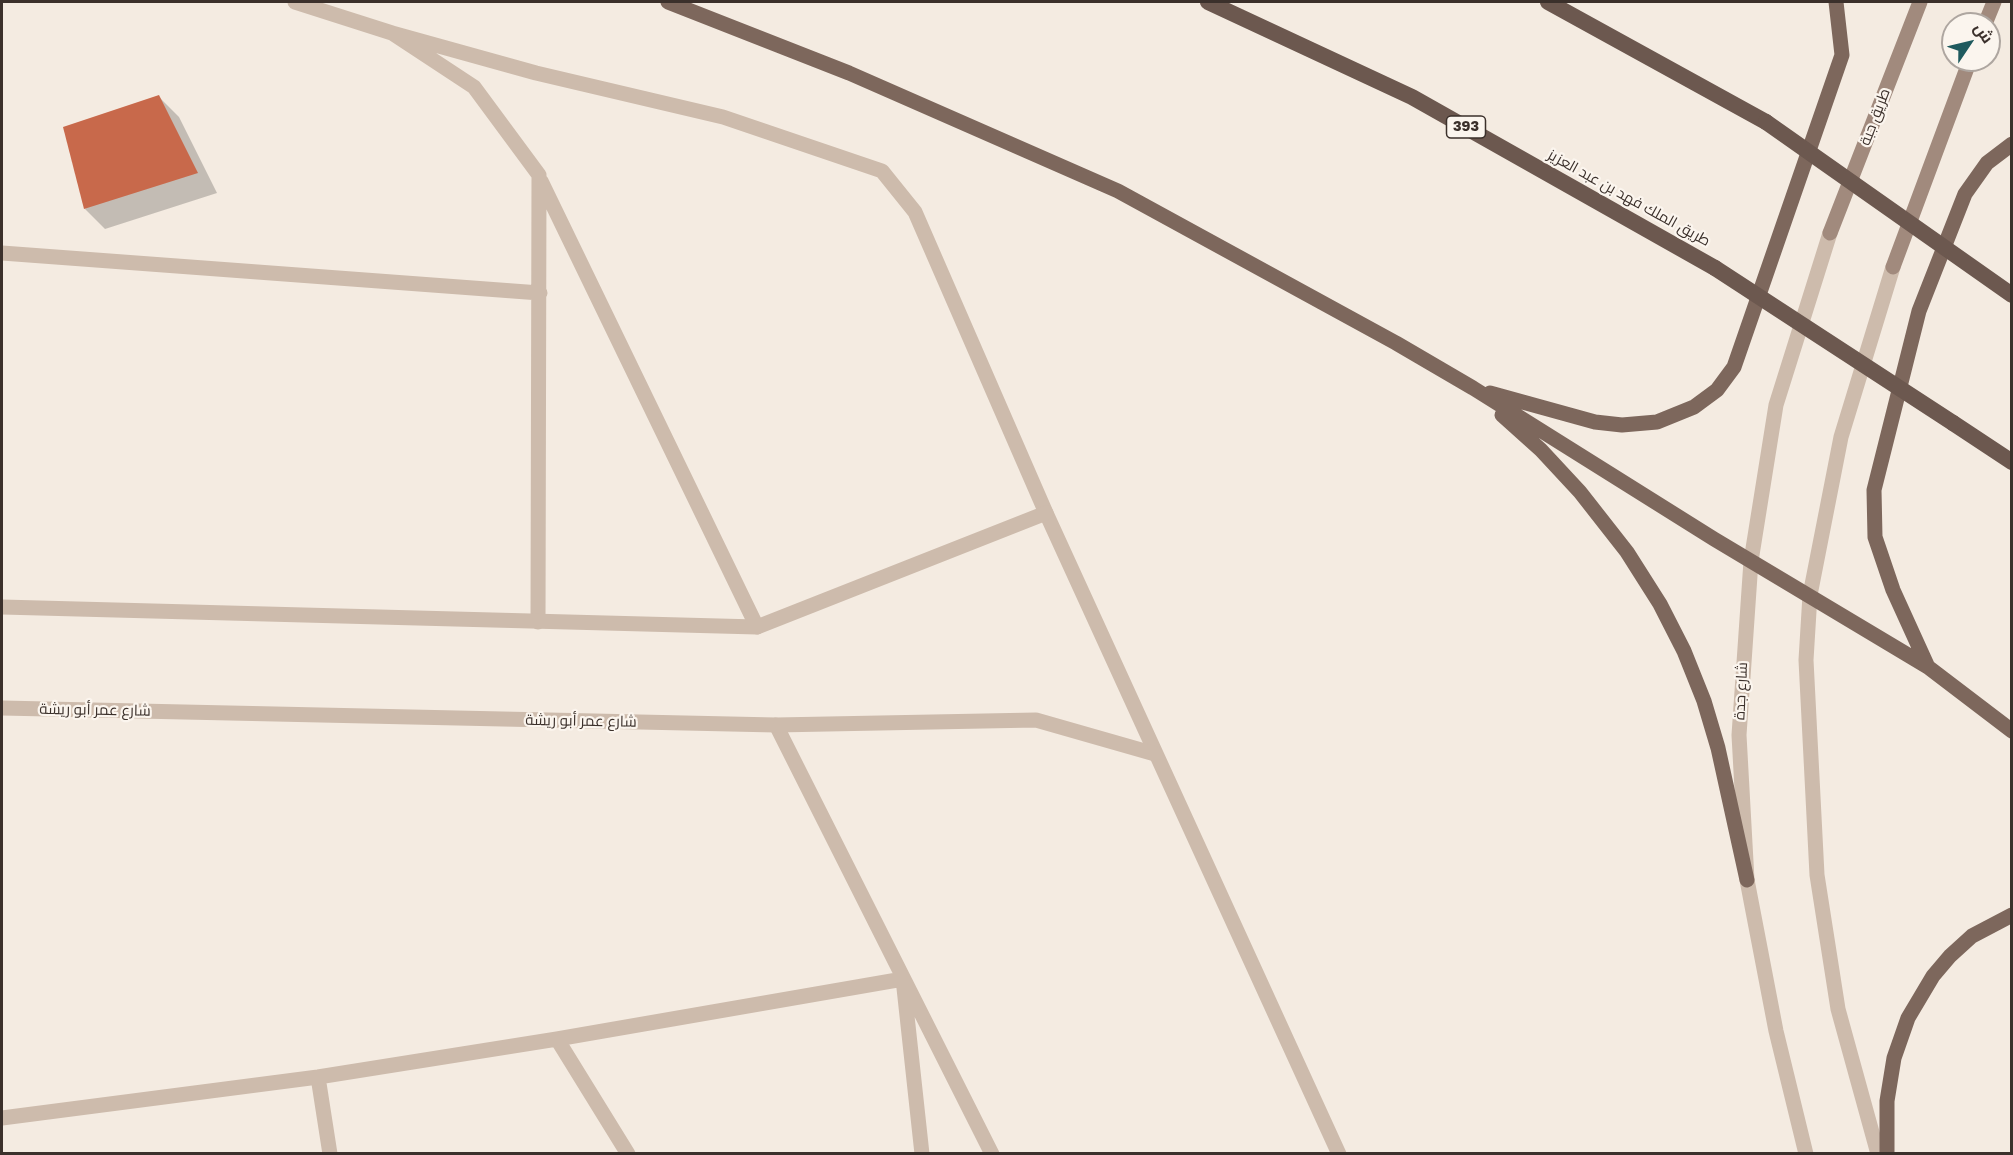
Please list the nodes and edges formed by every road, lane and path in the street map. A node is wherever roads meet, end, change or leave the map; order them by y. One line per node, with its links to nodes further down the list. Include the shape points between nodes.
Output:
1 (295, 2): 7 (street)
2 (668, 2): 16 (main road, via 849,73 1118,191)
3 (1208, 2): 17 (highway, طريق الملك فهد بن عبد العزيز / 393, bridge, via 1412,97 1715,268)
4 (1548, 2): 15 (highway, bridge, via 1766,122)
5 (1836, 2): 16 (main road, via 1842,55 1734,367 1717,390 1694,407 1657,422 1623,425 1595,422)
6 (1920, 2): 11 (main road, طريق جبة)
7 (392, 33): 10 (street, via 474,87); 18 (street, via 536,73 723,117 882,171 915,212)
8 (1966, 72): 13 (main road)
9 (2012, 144): 24 (main road, via 1987,163 1965,194 1919,311 1874,490 1875,537 1893,590)
10 (539, 176): 14 (street); 23 (street)
11 (1830, 233): 19 (street, شارع جدة, via 1776,405)
12 (2, 253): 14 (street)
13 (1893, 267): 20 (street, via 1841,437)
14 (540, 293): 22 (street)
15 (2012, 295)
16 (1473, 388): 19 (main road); 29 (main road, via 1580,492 1627,552 1660,604 1704,701)
17 (2012, 462)
18 (1046, 513): 23 (street); 28 (street)
19 (1750, 561): 20 (main road); 29 (street, شارع جدة, via 1739,735)
20 (1810, 595): 24 (main road); 41 (street, via 1806,660 1817,875 1838,1009)
21 (2, 608): 22 (street)
22 (538, 622): 23 (street)
23 (757, 627)
24 (1928, 667): 27 (main road)
25 (2, 708): 26 (street, شارع عمر أبو ريشة)
26 (776, 725): 28 (street, شارع عمر أبو ريشة, via 1036,720); 31 (street)
27 (2012, 731)
28 (1155, 754): 39 (street)
29 (1748, 880): 40 (street, شارع جدة, via 1776,1031)
30 (2012, 915): 42 (main road, via 1972,936 1950,956 1908,1018 1894,1058 1887,1101)
31 (903, 979): 32 (street); 37 (street); 38 (street)
32 (558, 1039): 33 (street); 36 (street)
33 (318, 1077): 34 (street); 35 (street)
34 (2, 1118)
35 (330, 1154)
36 (628, 1154)
37 (922, 1154)
38 (992, 1154)
39 (1339, 1154)
40 (1806, 1154)
41 (1878, 1154)
42 (1887, 1154)

